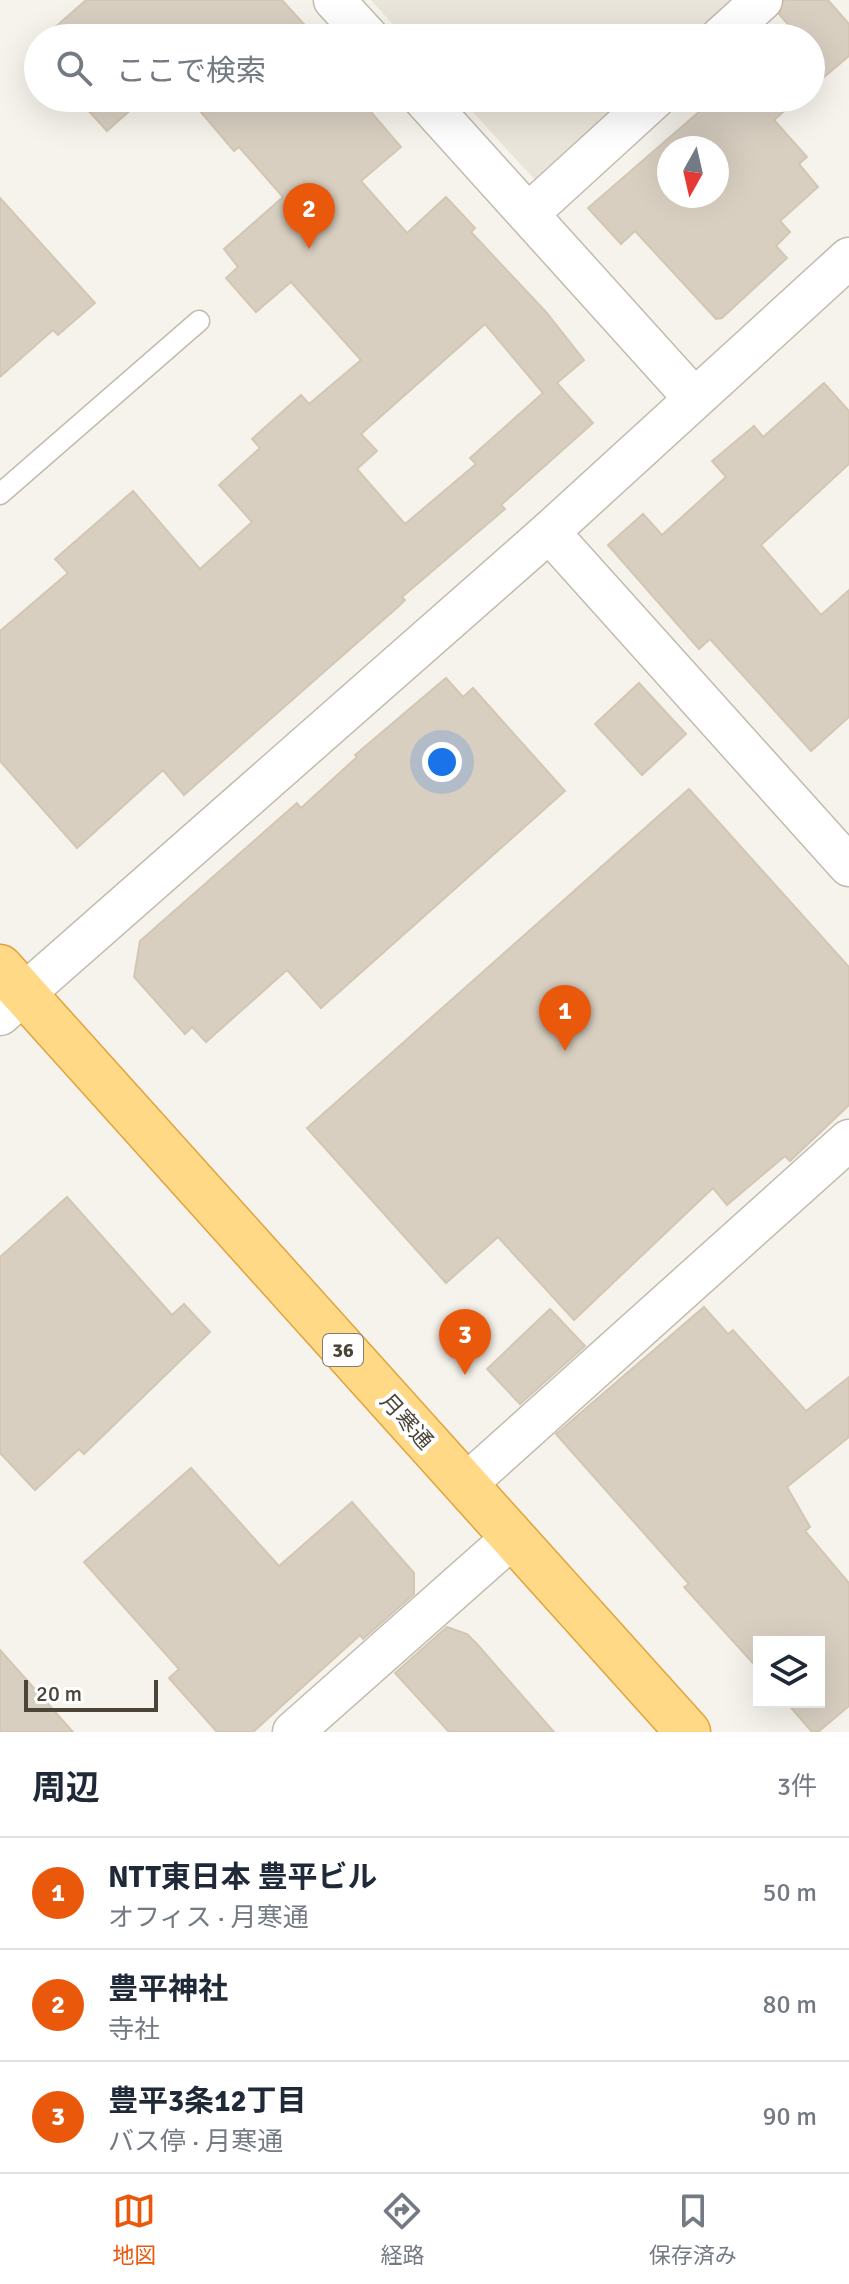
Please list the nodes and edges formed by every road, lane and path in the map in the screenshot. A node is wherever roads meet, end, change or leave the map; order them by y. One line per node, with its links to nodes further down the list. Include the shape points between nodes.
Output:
1 (334, 0): 3 (street)
2 (762, 0): 4 (street)
3 (356, 24)
4 (735, 24)
5 (436, 112): 7 (street)
6 (640, 112): 7 (street)
7 (528, 214): 10 (street)
8 (849, 258): 10 (street)
9 (199, 321): 11 (lane)
10 (693, 397): 12 (street)
11 (0, 494)
12 (549, 532): 13 (street); 14 (street)
13 (849, 866)
14 (8, 992): 16 (highway, 月寒通 / 36)
15 (849, 1140): 16 (street)
16 (465, 1485): 17 (highway, 月寒通 / 36)
17 (512, 1538): 18 (street); 19 (highway, 月寒通 / 36)
18 (293, 1732)
19 (688, 1732)

